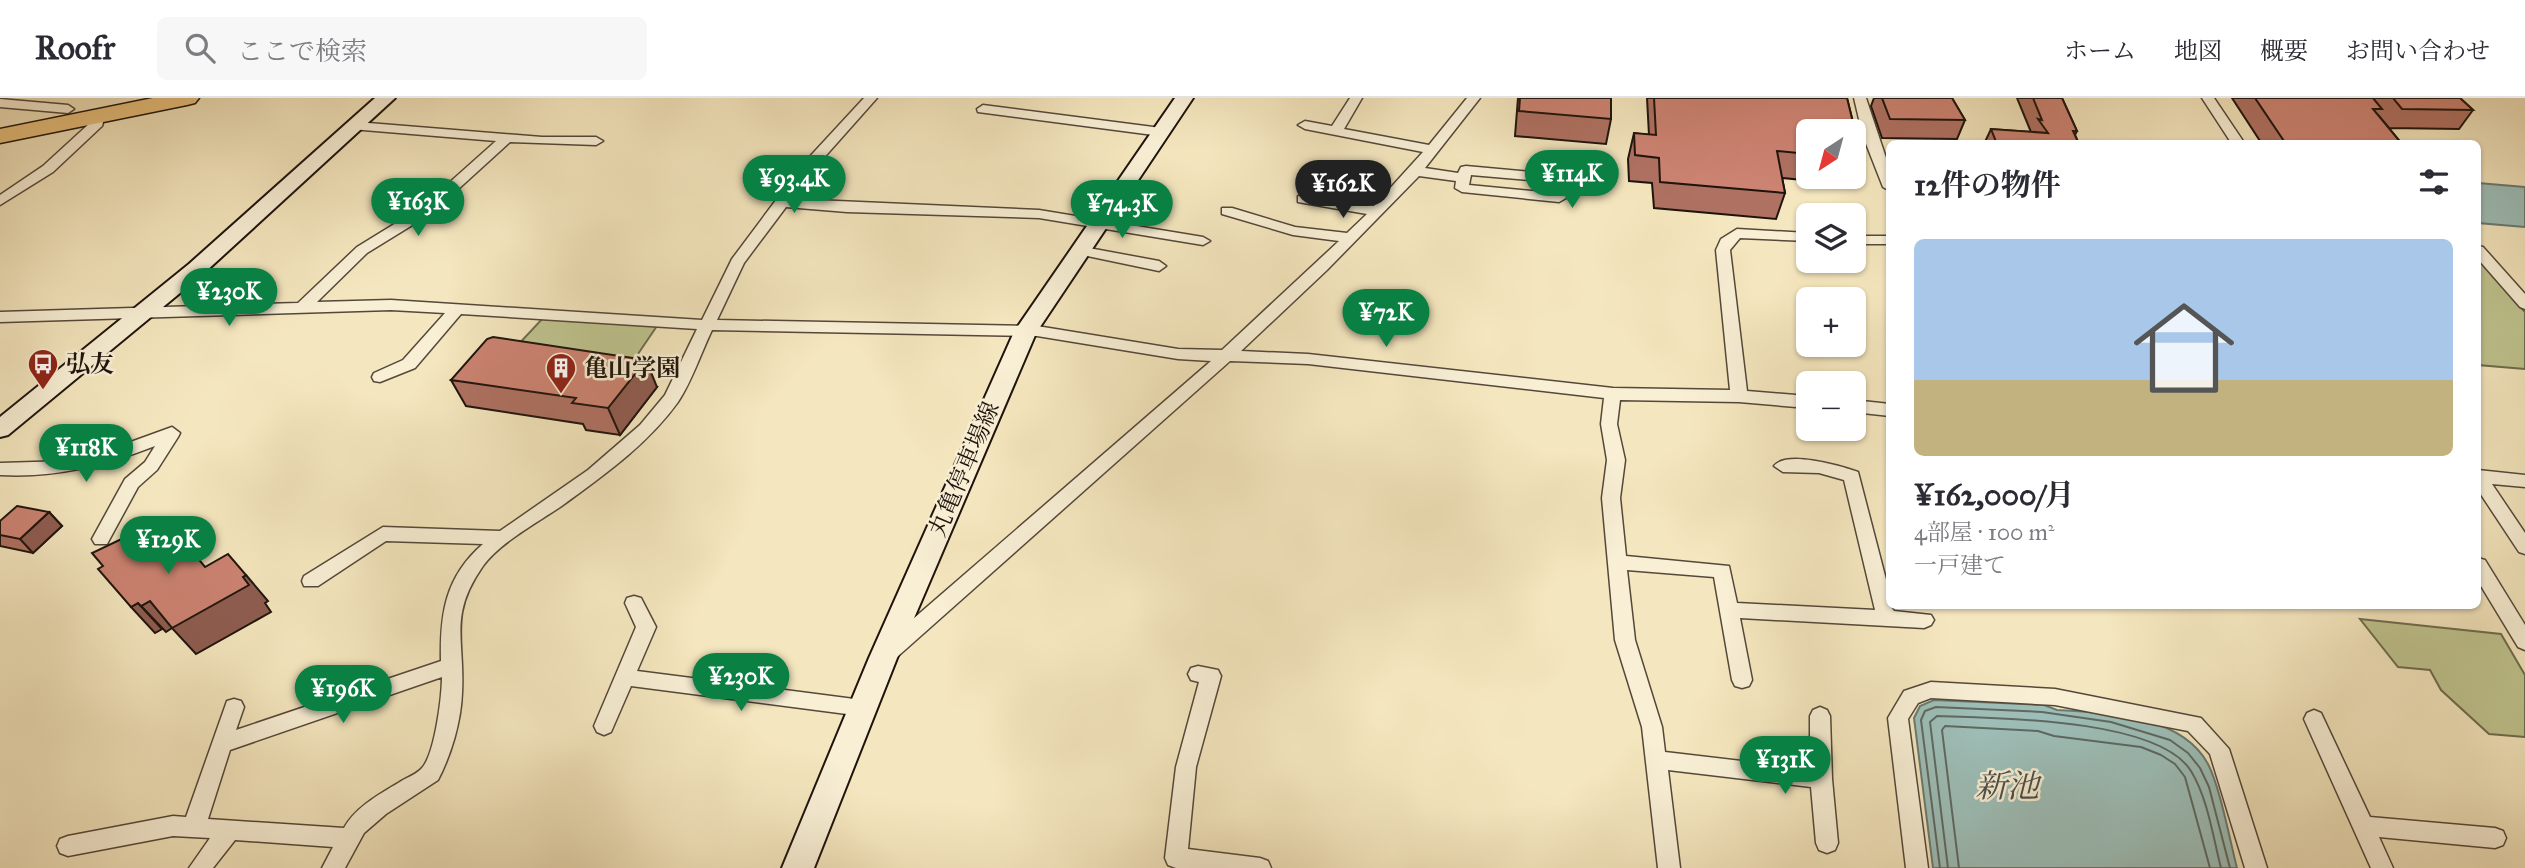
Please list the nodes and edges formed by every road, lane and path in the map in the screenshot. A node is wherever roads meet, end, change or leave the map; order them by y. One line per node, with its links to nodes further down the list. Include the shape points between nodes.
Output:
1 (124, 98): 12 (highway)
2 (187, 98): 13 (highway)
3 (386, 98): 16 (main road)
4 (871, 98): 28 (street)
5 (1184, 98): 18 (main road, 丸亀停車場線)
6 (1356, 98): 17 (street)
7 (1474, 98): 23 (street)
8 (1860, 98): 25 (street)
9 (2208, 98): 21 (street)
10 (0, 103): 12 (street)
11 (983, 108): 18 (street)
12 (68, 109): 14 (highway)
13 (98, 115): 19 (highway); 29 (street, via 97,123 65,154)
14 (0, 123)
15 (1306, 125): 17 (street)
16 (356, 126): 20 (street); 45 (main road)
17 (1336, 131): 23 (street)
18 (1161, 132): 33 (main road, 丸亀停車場線)
19 (0, 136)
20 (507, 138): 22 (street); 43 (street, via 427,210 362,250)
21 (2236, 140)
22 (596, 141)
23 (1432, 150): 24 (street)
24 (1415, 171): 26 (street); 31 (street)
25 (1886, 177)
26 (1463, 178): 26 (street, via 1462,188 1559,198 1559,180 1555,178 1466,170)
27 (1303, 199): 31 (street)
28 (783, 202): 33 (street, via 1041,214); 47 (street, via 737,262)
29 (0, 203): 32 (street, via 6,211)
30 (1227, 211): 35 (street, via 1293,231)
31 (1377, 211): 35 (street)
32 (0, 217)
33 (1097, 222): 38 (street); 39 (main road, 丸亀停車場線)
34 (1796, 236): 52 (street, via 1737,233 1723,250)
35 (1350, 238): 49 (street)
36 (1866, 240): 37 (street)
37 (1886, 240)
38 (1203, 241)
39 (1079, 250): 41 (street); 48 (main road, 丸亀停車場線)
40 (2481, 253): 42 (street)
41 (1159, 266)
42 (2525, 304)
43 (302, 308): 44 (street, via 391,305); 45 (street)
44 (457, 309): 47 (street); 50 (street, via 409,364)
45 (143, 313): 46 (street); 56 (main road)
46 (0, 317)
47 (707, 325): 48 (street); 62 (street, via 672,398 646,429 594,474)
48 (1025, 332): 49 (street, via 1178,355); 73 (main road, 丸亀停車場線)
49 (1227, 356): 51 (street, via 1308,359); 73 (street)
50 (380, 377)
51 (1613, 394): 52 (street); 65 (street, via 1609,424 1616,460 1611,498)
52 (1739, 396): 53 (street)
53 (1796, 401)
54 (1866, 407): 55 (street)
55 (1886, 410)
56 (0, 429)
57 (1783, 466): 70 (street, via 1819,467 1852,476)
58 (0, 468): 63 (street, via 47,472 82,466 172,433 151,466 131,484)
59 (2481, 476): 61 (street)
60 (2481, 481): 64 (street)
61 (2525, 481)
62 (503, 538): 67 (street, via 383,534); 74 (street, via 478,559 453,602)
63 (101, 539)
64 (2525, 547)
65 (1617, 562): 69 (street, via 1722,572); 84 (street, via 1625,640 1652,727)
66 (2481, 570): 72 (street)
67 (311, 581)
68 (634, 603): 76 (street, via 646,627)
69 (1729, 610): 70 (street); 77 (street)
70 (1886, 618): 71 (street)
71 (1924, 620)
72 (2525, 642)
73 (883, 658): 79 (main road, 丸亀停車場線)
74 (451, 666): 83 (street); 89 (street, via 452,695 431,774 379,807 356,826)
75 (1198, 674): 96 (street, via 1211,676 1186,767 1176,858)
76 (625, 677): 79 (street); 82 (street)
77 (1742, 680)
78 (234, 707): 83 (street)
79 (862, 708): 95 (main road, 丸亀停車場線)
80 (1820, 716): 85 (street)
81 (2314, 719): 86 (street)
82 (604, 726)
83 (222, 744): 87 (street)
84 (1656, 760): 85 (street); 97 (street)
85 (1821, 779): 91 (street)
86 (2363, 826): 90 (street); 100 (street)
87 (194, 827): 88 (street); 92 (street, via 173,826)
88 (230, 830): 89 (street); 93 (street)
89 (350, 838): 94 (street)
90 (2495, 838)
91 (1827, 843)
92 (68, 846)
93 (200, 868)
94 (334, 868)
95 (798, 868)
96 (1260, 868)
97 (1669, 868)
98 (1917, 868): 99 (street, via 1898,718 1911,697 1931,690 2054,697 2194,724 2220,749)
99 (2256, 868)
100 (2382, 868)

